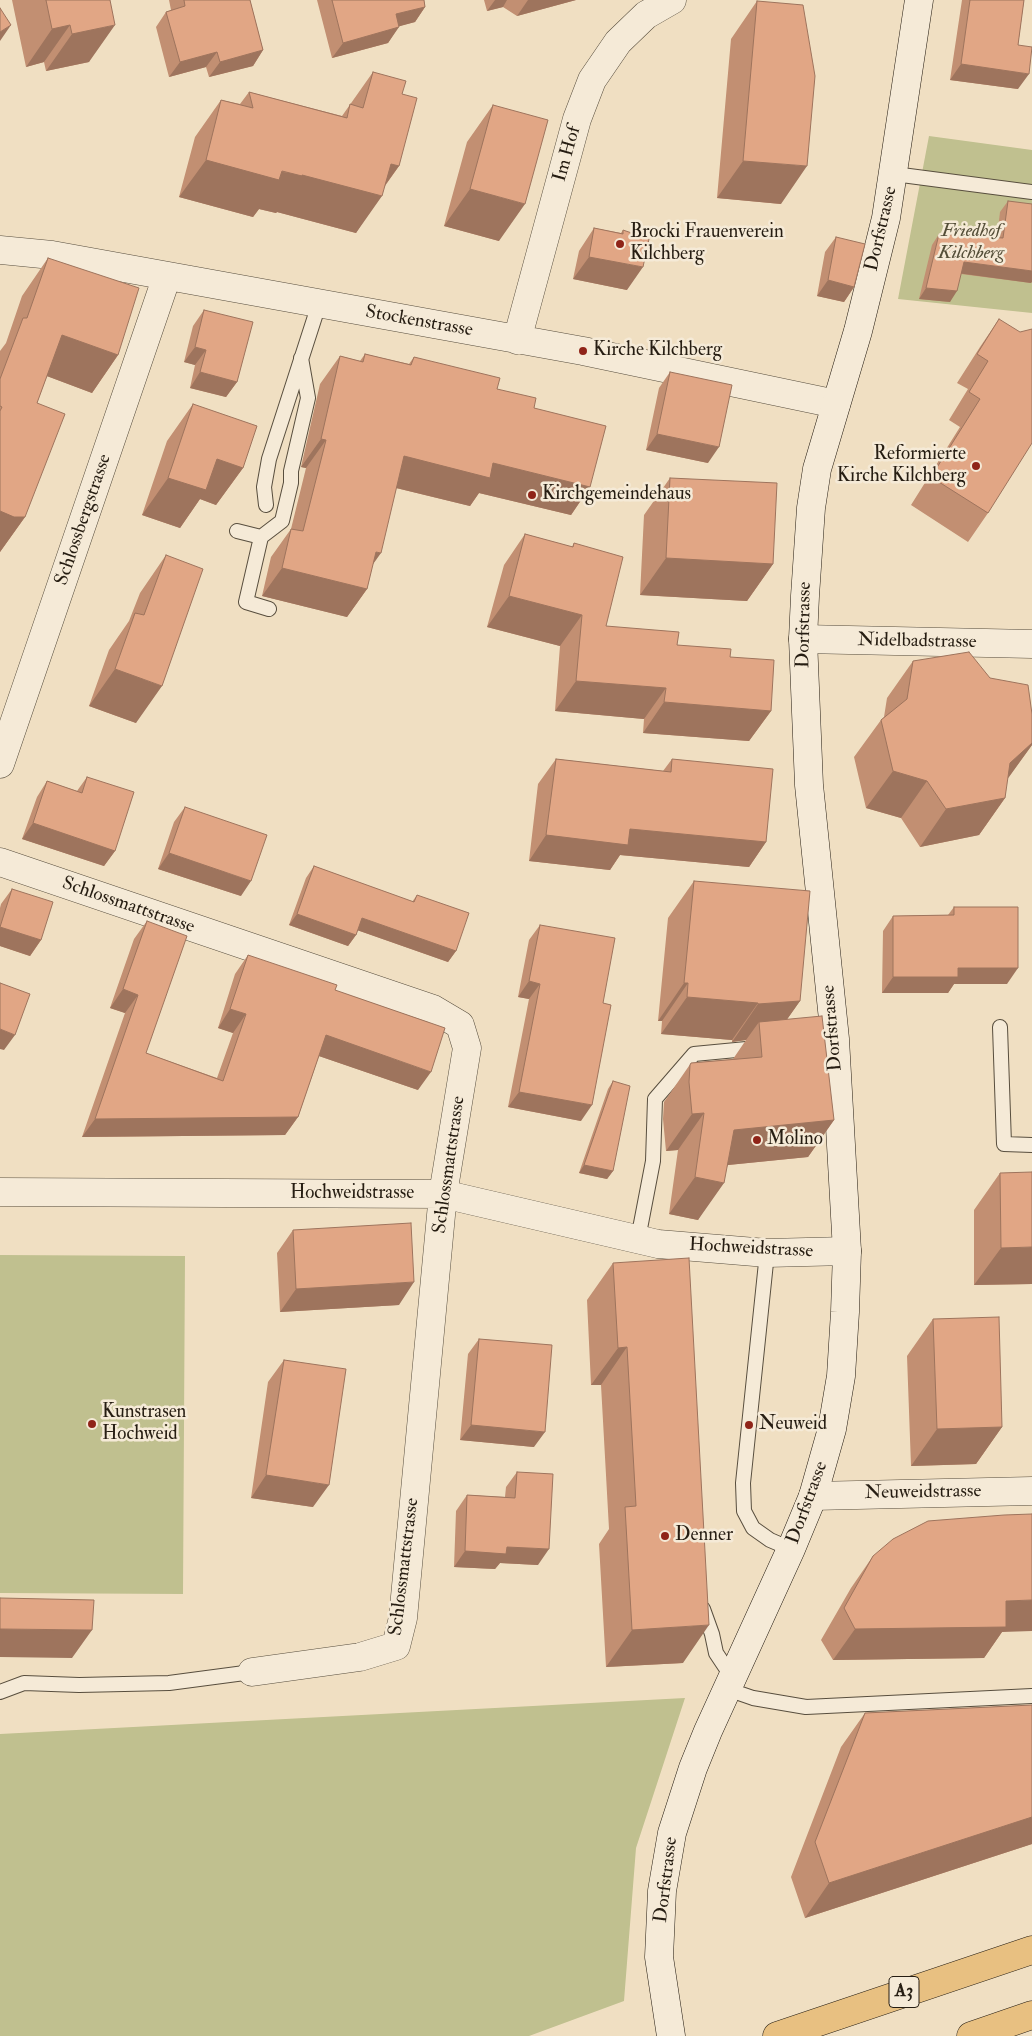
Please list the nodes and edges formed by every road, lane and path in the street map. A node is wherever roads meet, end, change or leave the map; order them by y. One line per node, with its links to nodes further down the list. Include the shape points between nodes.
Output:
1 (672, 0): 8 (street, Im Hof, via 646,15 618,42 592,80 577,120)
2 (920, 0): 3 (street, Dorfstrasse)
3 (894, 174): 4 (lane); 10 (street, Dorfstrasse, via 882,236)
4 (1032, 192)
5 (0, 250): 6 (street, Stockenstrasse, via 52,255)
6 (167, 276): 7 (street, Stockenstrasse); 17 (street, Schlossbergstrasse)
7 (319, 304): 8 (street, Stockenstrasse); 9 (lane)
8 (516, 340): 10 (street, Stockenstrasse)
9 (301, 358): 11 (lane, via 269,459 264,487); 13 (lane, via 308,398 291,482 282,522)
10 (836, 404): 15 (street, Dorfstrasse, via 817,469)
11 (266, 505)
12 (236, 531): 13 (lane)
13 (261, 537): 14 (lane, via 246,602)
14 (269, 609)
15 (803, 639): 16 (street, Nidelbadstrasse); 25 (street, Dorfstrasse, via 809,785 827,1042)
16 (1032, 644)
17 (0, 764)
18 (0, 862): 23 (street, Schlossmattstrasse, via 433,1009 460,1025 467,1048)
19 (1000, 1027): 21 (lane, via 1004,1144)
20 (772, 1047): 24 (lane, via 694,1054 655,1099 653,1161)
21 (1032, 1145)
22 (0, 1192): 23 (street, Hochweidstrasse)
23 (443, 1194): 24 (street, Hochweidstrasse); 31 (street, Schlossmattstrasse, via 403,1618 396,1646 360,1656)
24 (638, 1239): 26 (street, Hochweidstrasse, via 682,1253)
25 (847, 1250): 26 (street, Hochweidstrasse); 28 (street, Dorfstrasse, via 841,1376 832,1429)
26 (767, 1253): 29 (lane, via 743,1483 744,1511 753,1528)
27 (1032, 1491): 28 (street, Neuweidstrasse)
28 (813, 1496): 29 (street, Dorfstrasse)
29 (791, 1550): 32 (street, Dorfstrasse)
30 (699, 1596): 32 (lane, via 716,1653)
31 (252, 1672): 33 (lane, via 169,1683 24,1683)
32 (730, 1683): 34 (lane, via 753,1698 806,1707); 37 (street, Dorfstrasse, via 693,1768 672,1833 662,1891 659,1957)
33 (0, 1692)
34 (1032, 1696)
35 (1032, 1950): 38 (highway, A3)
36 (1032, 2015): 39 (highway)
37 (671, 2036)
38 (777, 2036)
39 (971, 2036)

